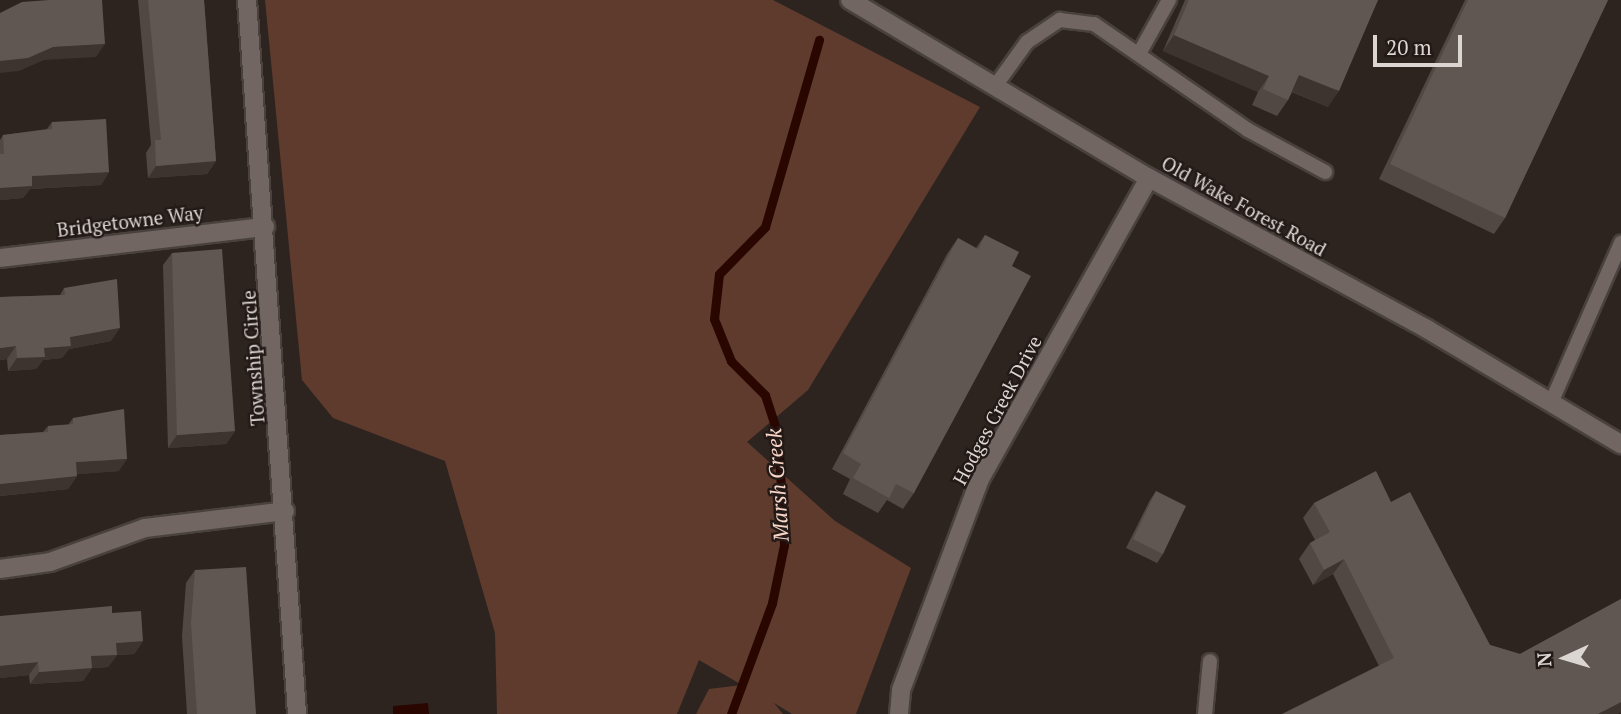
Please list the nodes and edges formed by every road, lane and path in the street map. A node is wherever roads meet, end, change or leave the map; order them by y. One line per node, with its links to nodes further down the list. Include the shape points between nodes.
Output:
1 (247, 0): 8 (street, Township Circle)
2 (850, 0): 5 (street, Old Wake Forest Road)
3 (1169, 0): 4 (lane)
4 (1140, 52): 5 (lane, via 1094,24 1059,20 1027,42); 6 (lane, via 1248,130)
5 (996, 85): 7 (street, Old Wake Forest Road)
6 (1325, 172)
7 (1149, 178): 11 (street, Old Wake Forest Road); 17 (street, Hodges Creek Drive, via 980,479 901,690)
8 (265, 227): 10 (street, Bridgetowne Way); 13 (street, Township Circle)
9 (1621, 243): 11 (lane)
10 (0, 258)
11 (1551, 402): 12 (street, Old Wake Forest Road)
12 (1621, 444)
13 (285, 511): 14 (street, via 145,528 102,548); 16 (street, Township Circle)
14 (0, 569)
15 (1210, 661): 18 (lane)
16 (297, 714)
17 (899, 714)
18 (1205, 714)

